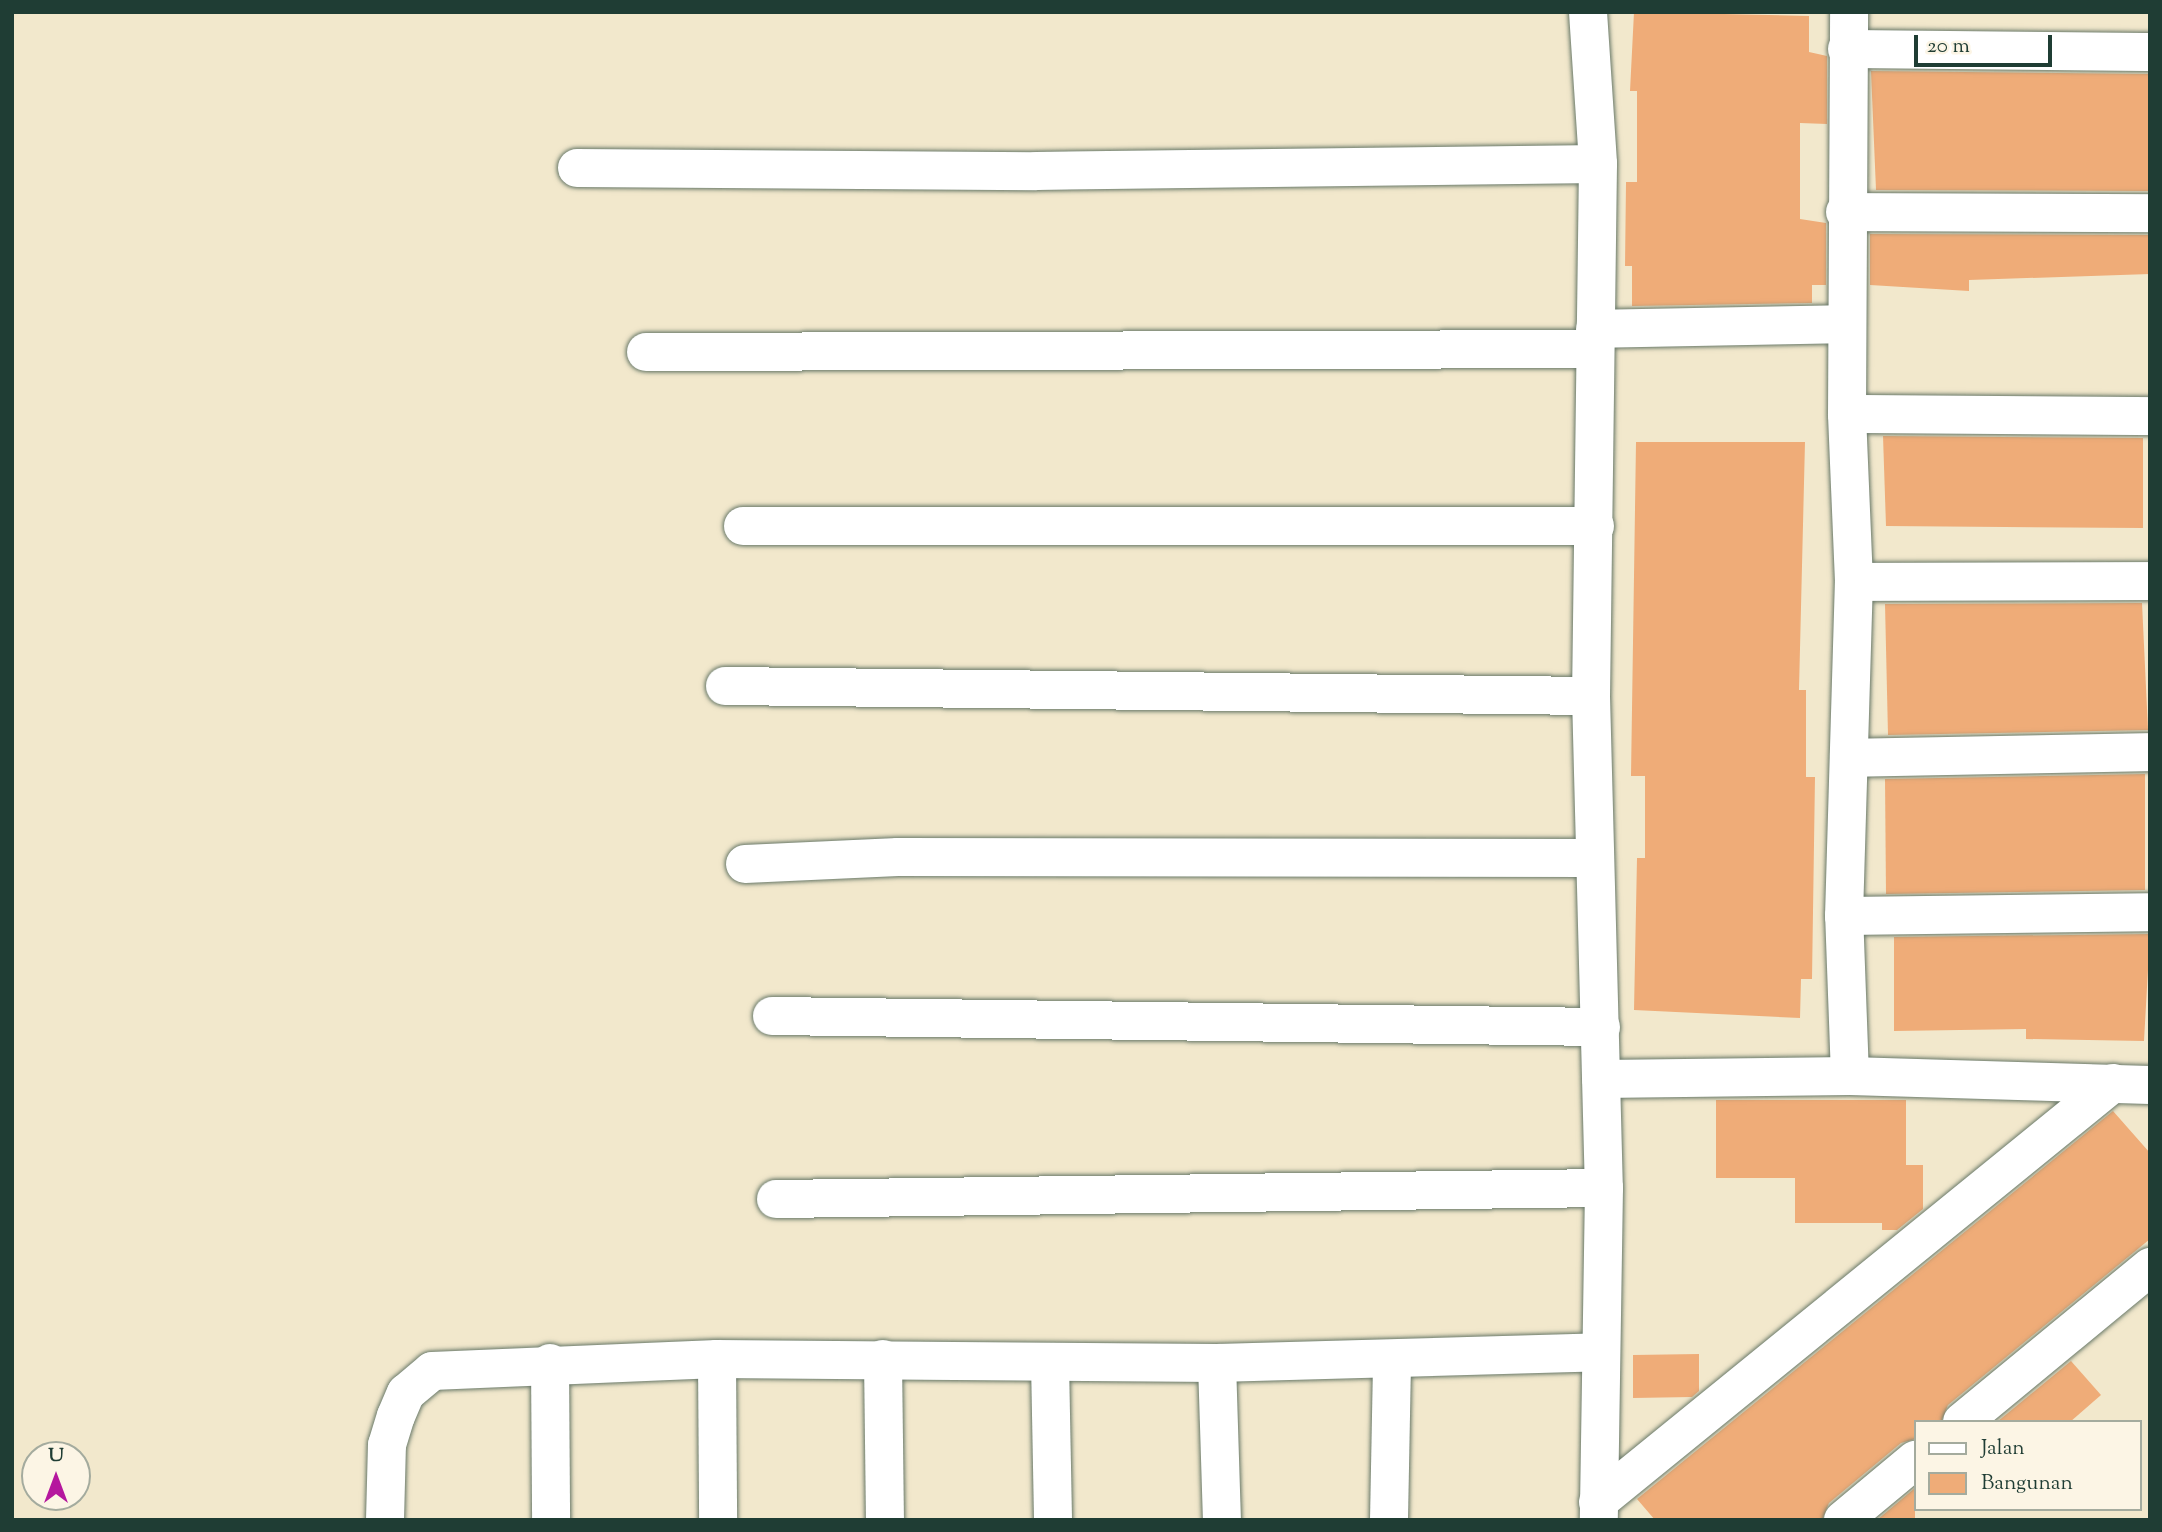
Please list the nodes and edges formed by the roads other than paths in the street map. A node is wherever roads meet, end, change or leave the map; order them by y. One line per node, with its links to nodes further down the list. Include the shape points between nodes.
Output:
1 (1588, 12): 4 (street)
2 (1848, 30): 3 (street); 6 (street)
3 (2150, 52)
4 (1598, 164): 5 (street, via 1036,172); 9 (street)
5 (577, 168)
6 (1845, 212): 7 (street); 8 (street)
7 (2150, 213)
8 (1847, 324): 9 (street); 11 (street)
9 (1595, 339): 10 (street); 14 (street)
10 (646, 352)
11 (1847, 414): 12 (street); 16 (street)
12 (2150, 416)
13 (743, 526): 14 (street)
14 (1595, 526): 18 (street)
15 (2150, 581): 16 (street)
16 (1854, 582): 20 (street)
17 (725, 686): 18 (street)
18 (1591, 696): 21 (street)
19 (2150, 752): 20 (street)
20 (1849, 758): 24 (street)
21 (1593, 858): 22 (street, via 898,857); 26 (street)
22 (746, 864)
23 (2150, 912): 24 (street)
24 (1844, 916): 27 (street)
25 (772, 1016): 26 (street)
26 (1601, 1027): 28 (street)
27 (1850, 1076): 28 (street); 29 (street)
28 (1601, 1079): 30 (street)
29 (2132, 1084): 42 (street)
30 (1604, 1188): 31 (street); 33 (street)
31 (776, 1199)
32 (2150, 1267): 40 (street)
33 (1601, 1352): 36 (street); 42 (street)
34 (717, 1359): 35 (street); 38 (street); 45 (street)
35 (883, 1359): 37 (street); 46 (street)
36 (1392, 1359): 39 (street); 49 (street)
37 (1050, 1362): 39 (street); 47 (street)
38 (550, 1363): 43 (street, via 432,1371 406,1393 387,1445); 44 (street)
39 (1217, 1363): 48 (street)
40 (1964, 1420)
41 (1913, 1462): 50 (street)
42 (1598, 1511)
43 (385, 1520)
44 (551, 1520)
45 (718, 1520)
46 (885, 1520)
47 (1053, 1520)
48 (1222, 1520)
49 (1389, 1520)
50 (1843, 1520)

